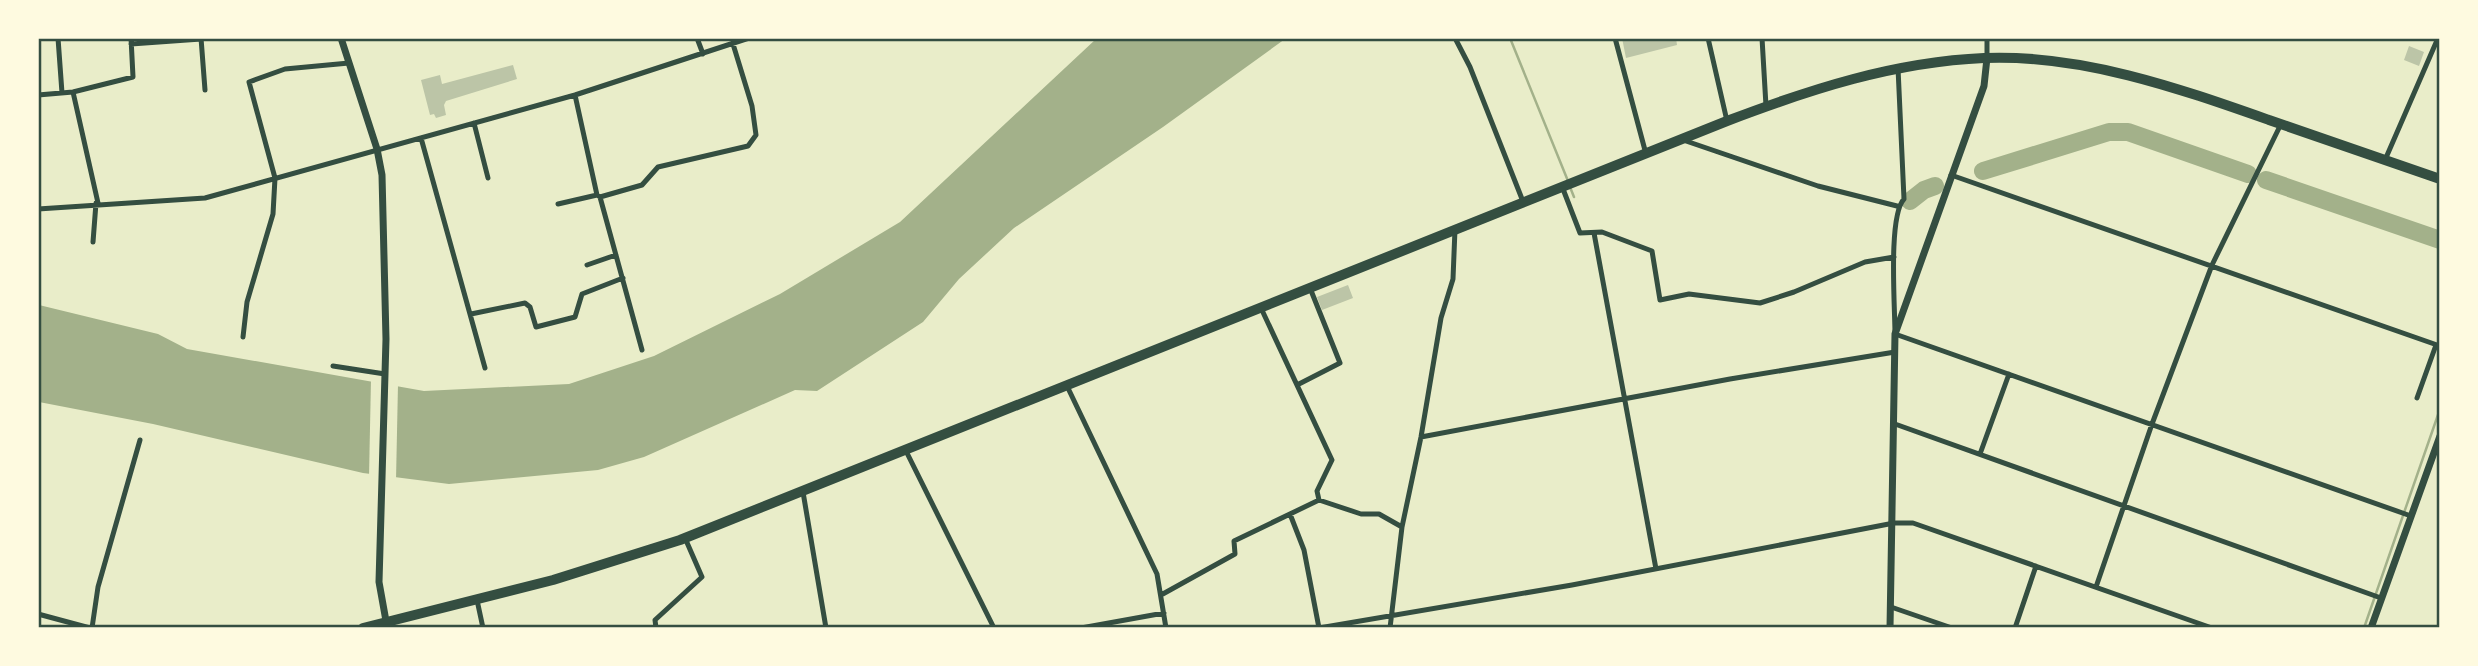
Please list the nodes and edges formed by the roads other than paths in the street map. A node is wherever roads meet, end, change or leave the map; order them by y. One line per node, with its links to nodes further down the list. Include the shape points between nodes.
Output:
1 (58, 38): 20 (street)
2 (341, 38): 16 (street)
3 (696, 38): 14 (street)
4 (749, 38): 13 (street)
5 (1455, 38): 40 (street)
6 (1615, 38): 30 (street)
7 (1708, 38): 24 (street)
8 (1762, 38): 23 (street)
9 (1987, 38): 15 (street)
10 (2438, 38): 31 (street)
11 (201, 39): 12 (street); 18 (street)
12 (131, 41): 19 (street, via 133,77)
13 (733, 44): 14 (street); 37 (street, via 752,106 756,135 748,146 659,167 642,185)
14 (703, 54): 22 (street)
15 (1987, 58): 17 (highway); 26 (highway, via 2146,80); 32 (street, via 1984,86)
16 (349, 63): 29 (street); 34 (street, via 285,69 249,82)
17 (1898, 68): 23 (highway); 41 (street, via 1903,199)
18 (205, 90)
19 (73, 92): 20 (street); 38 (street)
20 (62, 93): 21 (street)
21 (38, 94)
22 (575, 95): 25 (street); 37 (street)
23 (1766, 106): 24 (highway)
24 (1727, 121): 28 (highway)
25 (474, 123): 27 (street); 33 (street)
26 (2281, 124): 31 (highway); 49 (street)
27 (421, 138): 29 (street); 53 (street)
28 (1683, 140): 30 (highway); 41 (street, via 1818,186)
29 (377, 149): 34 (street); 61 (street, via 384,227)
30 (1646, 154): 36 (highway)
31 (2385, 160): 35 (highway)
32 (1951, 175): 49 (street); 54 (street)
33 (488, 177)
34 (275, 178): 38 (street, via 205,198); 55 (street, via 273,214 247,302)
35 (2440, 179)
36 (1565, 188): 40 (highway); 44 (street, via 1580,233)
37 (599, 196): 39 (street); 46 (street)
38 (97, 203): 42 (street); 45 (street)
39 (558, 204)
40 (1524, 204): 43 (highway)
41 (1898, 206): 47 (street)
42 (38, 209)
43 (1455, 229): 51 (highway); 70 (street, via 1453,279 1441,318)
44 (1594, 233): 47 (street, via 1652,251 1660,300 1689,295 1760,303 1865,261); 66 (street)
45 (93, 242)
46 (616, 255): 48 (street); 50 (street)
47 (1894, 257): 54 (street)
48 (587, 265)
49 (2212, 265): 56 (street); 68 (street)
50 (623, 278): 53 (street, via 582,294 575,317 536,327 526,303); 57 (street)
51 (1310, 288): 52 (highway); 63 (street, via 1340,363)
52 (1261, 308): 63 (street); 64 (highway)
53 (471, 314): 60 (street)
54 (1895, 334): 58 (street); 62 (street)
55 (243, 338)
56 (2438, 346): 65 (street)
57 (642, 350)
58 (1895, 352): 66 (street); 67 (street)
59 (333, 366): 61 (street)
60 (485, 369)
61 (385, 374): 93 (street, via 379,582)
62 (2009, 374): 68 (street); 73 (street)
63 (1297, 385): 76 (street, via 1332,460 1317,491)
64 (1067, 386): 72 (highway); 86 (street, via 1157,574)
65 (2417, 398)
66 (1625, 400): 70 (street); 84 (street)
67 (1895, 424): 73 (street); 80 (street)
68 (2151, 424): 77 (street); 79 (street)
69 (2440, 436): 74 (street)
70 (1421, 437): 81 (street)
71 (140, 440): 96 (street, via 98,587)
72 (906, 451): 75 (highway); 101 (street)
73 (1980, 454): 77 (street)
74 (2436, 458): 79 (street)
75 (803, 492): 82 (highway); 100 (street)
76 (1320, 500): 78 (street); 81 (street, via 1361,514 1380,514)
77 (2124, 506): 85 (street); 87 (street)
78 (1290, 514): 86 (street, via 1234,541 1235,554); 95 (street, via 1304,550)
79 (2411, 516): 87 (street)
80 (1894, 523): 83 (street, via 1913,523); 84 (street); 89 (street)
81 (1402, 527): 92 (street)
82 (685, 538): 88 (highway); 99 (street, via 702,577 655,620)
83 (2036, 566): 85 (street); 107 (street)
84 (1656, 569): 92 (street)
85 (2096, 587): 94 (street)
86 (1161, 595): 90 (street)
87 (2381, 597): 109 (street)
88 (477, 599): 93 (highway); 98 (street)
89 (1891, 607): 105 (street); 106 (street)
90 (1164, 613): 102 (street); 103 (street)
91 (38, 614): 96 (street)
92 (1390, 615): 95 (street); 104 (street)
93 (386, 621): 97 (highway)
94 (2195, 625): 108 (street)
95 (1319, 627)
96 (91, 628)
97 (363, 628)
98 (483, 628)
99 (656, 628)
100 (826, 628)
101 (994, 628)
102 (1081, 628)
103 (1166, 628)
104 (1390, 628)
105 (1890, 628)
106 (1952, 628)
107 (2015, 628)
108 (2212, 628)
109 (2371, 628)

